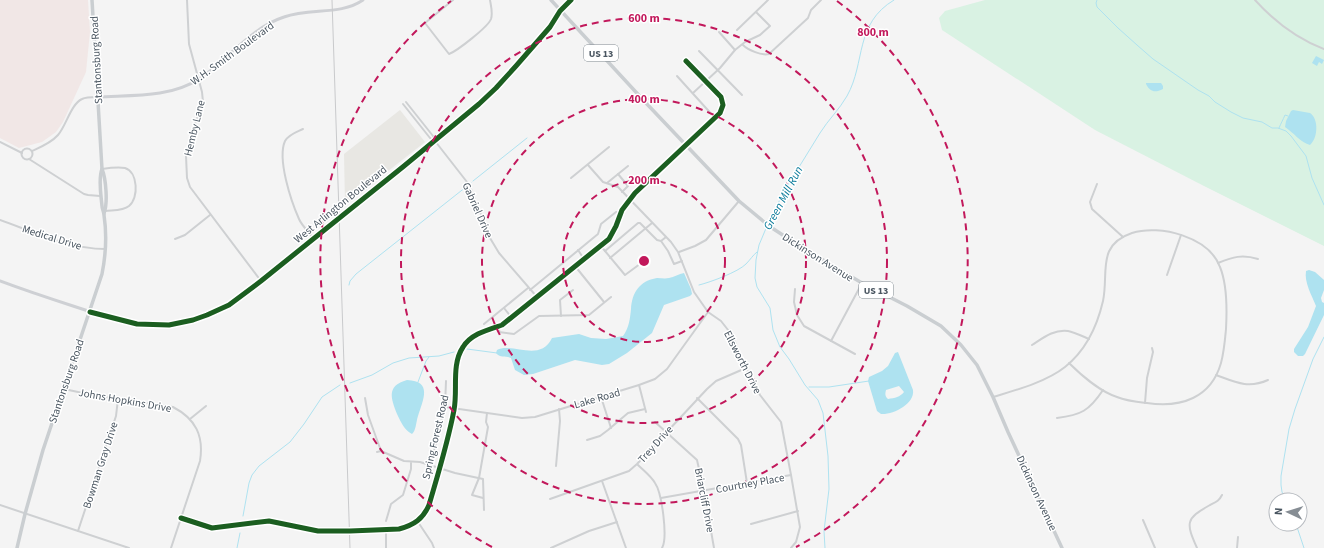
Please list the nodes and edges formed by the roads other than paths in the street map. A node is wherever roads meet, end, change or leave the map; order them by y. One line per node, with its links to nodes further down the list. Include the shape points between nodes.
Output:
1 (92, 0): 26 (main road, Stantonsburg Road)
2 (187, 0): 22 (street, Hemby Lane, via 189,44)
3 (363, 0): 22 (main road, W.H. Smith Boulevard, via 347,8 298,13 277,19)
4 (453, 0): 5 (street, via 425,23 449,54 489,22 492,13)
5 (490, 0)
6 (551, 0): 11 (main road, Dickinson Avenue / US 13)
7 (571, 0): 11 (main road, West Arlington Boulevard)
8 (768, 0): 12 (street)
9 (821, 0): 15 (street, via 811,10 808,18 769,54 764,55 746,48)
10 (1255, 0): 16 (street, via 1287,29)
11 (560, 11): 31 (main road, West Arlington Boulevard, via 550,27 496,88); 33 (main road, Dickinson Avenue / US 13)
12 (756, 12): 13 (street); 15 (street, via 770,26)
13 (737, 30)
14 (719, 32): 17 (street)
15 (743, 44): 17 (street)
16 (1324, 49)
17 (735, 50): 20 (street)
18 (699, 51): 20 (street)
19 (686, 61): 23 (street)
20 (717, 71): 23 (street); 25 (street)
21 (677, 76): 24 (street)
22 (199, 79): 26 (main road, W.H. Smith Boulevard, via 173,90); 51 (street, Hemby Lane, via 203,102 186,156 187,178 190,187)
23 (706, 82): 24 (street); 29 (street, via 721,97 723,105)
24 (693, 94): 29 (street)
25 (742, 95)
26 (98, 97): 35 (street, via 80,99 58,136); 40 (main road, Stantonsburg Road)
27 (406, 102): 31 (street)
28 (403, 104): 31 (street)
29 (715, 118): 33 (street, Spring Forest Road)
30 (303, 129): 59 (street, via 285,140 284,173 299,219)
31 (435, 141): 59 (main road, West Arlington Boulevard); 77 (street, Gabriel Drive, via 471,189 490,238 499,253)
32 (0, 142): 36 (street)
33 (686, 146): 47 (street, Spring Forest Road); 48 (main road, Dickinson Avenue / US 13)
34 (609, 147): 38 (street)
35 (32, 151): 36 (street, via 26,149); 37 (street)
36 (22, 153): 37 (street, via 24,158)
37 (29, 159): 46 (street, via 84,194)
38 (588, 164): 42 (street); 43 (street)
39 (628, 166): 41 (street)
40 (102, 169): 46 (main road, Stantonsburg Road); 49 (main road, Stantonsburg Road, via 105,175); 49 (street, via 126,168 135,178 135,196 129,206)
41 (618, 174): 43 (street); 45 (street, via 628,186)
42 (571, 178)
43 (606, 184): 45 (street, via 618,187)
44 (1097, 184): 57 (street, via 1090,202 1092,210)
45 (622, 192): 47 (street, Ellsworth Drive)
46 (102, 196): 49 (main road, Stantonsburg Road, via 102,207)
47 (629, 200): 50 (street, Spring Forest Road); 53 (street, Ellsworth Drive)
48 (739, 201): 65 (street, via 706,240); 76 (main road, Dickinson Avenue / US 13, via 801,247)
49 (105, 212): 62 (main road, Stantonsburg Road)
50 (621, 213): 61 (street, Spring Forest Road, via 609,239); 63 (street, via 616,212 601,224 598,234)
51 (210, 216): 58 (street, via 185,235); 74 (street, Hemby Lane)
52 (0, 220): 62 (street, Medical Drive, via 73,245)
53 (652, 223): 54 (street); 56 (street, Ellsworth Drive)
54 (646, 228): 60 (street); 64 (street, via 638,223); 67 (street)
55 (1181, 235): 57 (street, via 1154,230); 71 (street, via 1207,248); 73 (street)
56 (666, 237): 60 (street); 65 (street, Ellsworth Drive)
57 (1123, 237): 90 (street, via 1114,242 1106,257 1103,300)
58 (175, 239)
59 (314, 239): 74 (main road, West Arlington Boulevard)
60 (661, 242): 70 (street, via 674,264)
61 (600, 245): 64 (street); 66 (street, Spring Forest Road)
62 (106, 249): 84 (main road, Stantonsburg Road, via 102,274)
63 (578, 250): 66 (street); 77 (street)
64 (605, 251): 67 (street)
65 (678, 252): 70 (street, Ellsworth Drive)
66 (584, 258): 72 (street, Spring Forest Road)
67 (610, 258): 69 (street, via 625,276)
68 (1258, 259): 71 (street, via 1250,256 1232,257)
69 (644, 261)
70 (682, 262): 85 (street, Ellsworth Drive, via 694,292)
71 (1218, 263): 97 (street, via 1227,316 1223,353)
72 (575, 266): 80 (street, Spring Forest Road); 82 (street)
73 (1167, 275)
74 (261, 281): 84 (main road, West Arlington Boulevard, via 219,310 179,324 137,324)
75 (0, 282): 84 (main road, West Arlington Boulevard)
76 (862, 283): 91 (street); 104 (main road, Dickinson Avenue / US 13, via 941,326 977,365)
77 (529, 289): 80 (street, Gabriel Drive); 83 (street)
78 (795, 289): 91 (street, via 797,315 804,326)
79 (573, 290): 86 (street, via 560,300)
80 (537, 297): 87 (street, Spring Forest Road)
81 (611, 297): 82 (street)
82 (604, 302): 86 (street, via 589,315)
83 (504, 308): 87 (street); 88 (street)
84 (90, 312): 101 (main road, Stantonsburg Road)
85 (708, 312): 96 (street, Ellsworth Drive, via 721,321 732,335); 100 (street, Lake Road, via 667,369 655,379)
86 (561, 316): 89 (street, via 536,317 514,334 500,332)
87 (511, 317): 89 (street, Spring Forest Road)
88 (484, 324)
89 (500, 325): 111 (street, Spring Forest Road, via 472,337 463,347 457,362)
90 (1089, 339): 92 (street, via 1068,331 1059,331); 95 (street)
91 (830, 341): 94 (street)
92 (1032, 345)
93 (1152, 348): 108 (street, via 1146,378)
94 (855, 354)
95 (1069, 363): 102 (street); 104 (street, via 1055,374)
96 (746, 368): 107 (street, Trey Drive, via 716,381); 127 (street, Ellsworth Drive, via 760,395 781,422)
97 (1216, 375): 98 (street, via 1238,384 1260,384); 108 (street, via 1197,397 1175,403)
98 (1268, 380)
99 (446, 381): 110 (street)
100 (639, 386): 103 (street, Lake Road); 117 (street, via 645,410 628,413)
101 (63, 388): 105 (street, Johns Hopkins Drive); 139 (main road, Stantonsburg Road)
102 (1103, 390): 108 (street, via 1116,397); 114 (street, via 1084,411 1074,416)
103 (601, 397): 112 (street, Lake Road); 117 (street)
104 (993, 397): 159 (main road, Dickinson Avenue / US 13)
105 (118, 398): 115 (street, Johns Hopkins Drive, via 173,407); 147 (street, Bowman Gray Drive, via 116,416)
106 (365, 398): 120 (street)
107 (697, 398): 118 (street, Trey Drive); 130 (street, via 738,439)
108 (1145, 403)
109 (206, 406): 115 (street)
110 (444, 407): 111 (street, Lake Road); 124 (street)
111 (454, 409): 113 (street, Lake Road); 126 (street, Spring Forest Road)
112 (559, 409): 113 (street, Lake Road, via 535,417 522,418); 125 (street)
113 (487, 413): 128 (street, via 488,427)
114 (1057, 418)
115 (190, 419): 140 (street, Johns Hopkins Drive, via 198,433 202,451)
116 (655, 422): 118 (street, Briarcliff Drive)
117 (611, 428): 119 (street, via 600,436)
118 (666, 432): 123 (street, Trey Drive); 131 (street, Briarcliff Drive, via 697,460)
119 (587, 440)
120 (380, 451): 121 (street); 122 (street)
121 (377, 452)
122 (411, 462): 124 (street); 142 (street, via 412,469 403,495 391,504)
123 (637, 464): 129 (street, Trey Drive); 134 (street, via 656,484)
124 (430, 466): 126 (street)
125 (556, 466)
126 (439, 468): 128 (street); 143 (street, Spring Forest Road, via 429,505)
127 (791, 475): 130 (street, Courtney Place); 138 (street, Ellsworth Drive)
128 (479, 478): 133 (street, via 483,479); 133 (street, via 472,495)
129 (602, 481): 135 (street, Trey Drive); 144 (street)
130 (748, 483): 131 (street, Courtney Place)
131 (704, 491): 134 (street, Courtney Place); 157 (street, Briarcliff Drive)
132 (1222, 495): 161 (street, via 1219,500 1196,513 1191,520 1190,532)
133 (483, 498): 137 (street)
134 (661, 498): 156 (street, via 666,530)
135 (550, 499)
136 (0, 505): 139 (street)
137 (484, 510)
138 (798, 511): 145 (street); 158 (street, Ellsworth Drive, via 800,527 796,542)
139 (25, 514): 147 (street); 149 (main road, Stantonsburg Road)
140 (181, 518): 146 (street, via 212,528 269,521 318,532); 151 (street, Johns Hopkins Drive)
141 (1143, 520): 160 (street)
142 (386, 522)
143 (418, 522): 146 (street, via 408,527); 153 (street)
144 (617, 522): 154 (street); 155 (street)
145 (751, 524)
146 (386, 530): 152 (street)
147 (78, 531): 150 (street)
148 (1238, 537): 162 (street)
149 (17, 548)
150 (129, 548)
151 (171, 548)
152 (386, 548)
153 (434, 548)
154 (551, 548)
155 (626, 548)
156 (662, 548)
157 (714, 548)
158 (791, 548)
159 (1062, 548)
160 (1155, 548)
161 (1197, 548)
162 (1237, 548)

